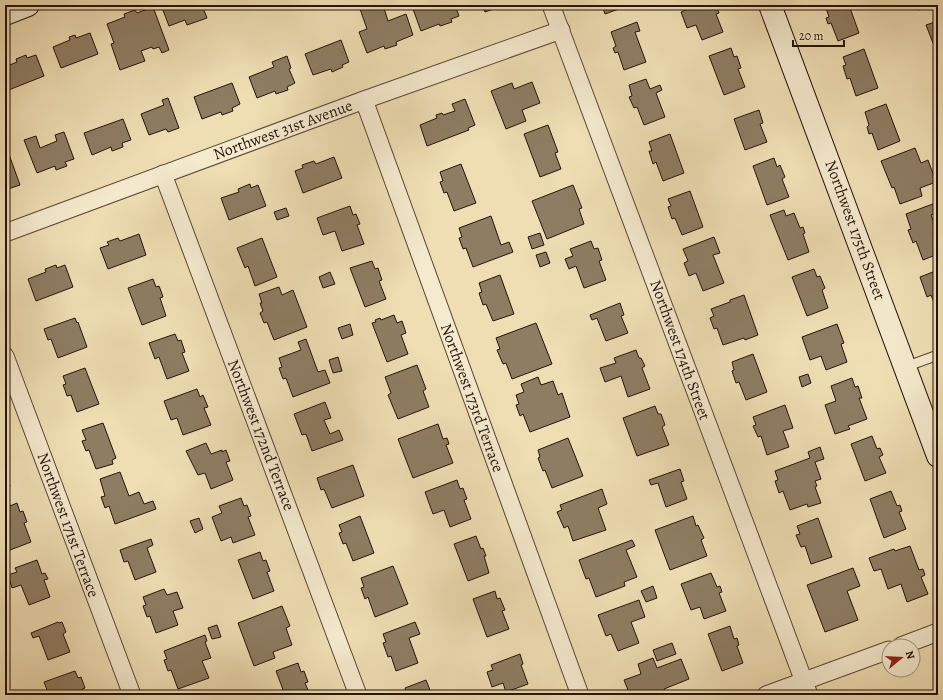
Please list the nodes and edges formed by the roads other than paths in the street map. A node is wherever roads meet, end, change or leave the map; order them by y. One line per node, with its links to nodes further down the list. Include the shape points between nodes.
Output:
1 (28, 5): 4 (street)
2 (551, 5): 5 (street, Northwest 174th Street)
3 (770, 5): 11 (street, Northwest 175th Street)
4 (5, 14)
5 (561, 30): 6 (street, Northwest 31st Avenue); 16 (street, Northwest 174th Street)
6 (364, 100): 7 (street, Northwest 31st Avenue); 19 (street, Northwest 173rd Terrace)
7 (163, 174): 8 (street, Northwest 31st Avenue); 18 (street, Northwest 172nd Terrace)
8 (5, 233)
9 (938, 355): 11 (lane)
10 (5, 356): 17 (street, Northwest 171st Terrace)
11 (905, 367): 12 (street, Northwest 175th Street)
12 (938, 456)
13 (938, 632): 14 (street)
14 (921, 638)
15 (881, 654): 16 (street)
16 (806, 688): 20 (street)
17 (132, 695)
18 (358, 695)
19 (580, 695)
20 (766, 695)

